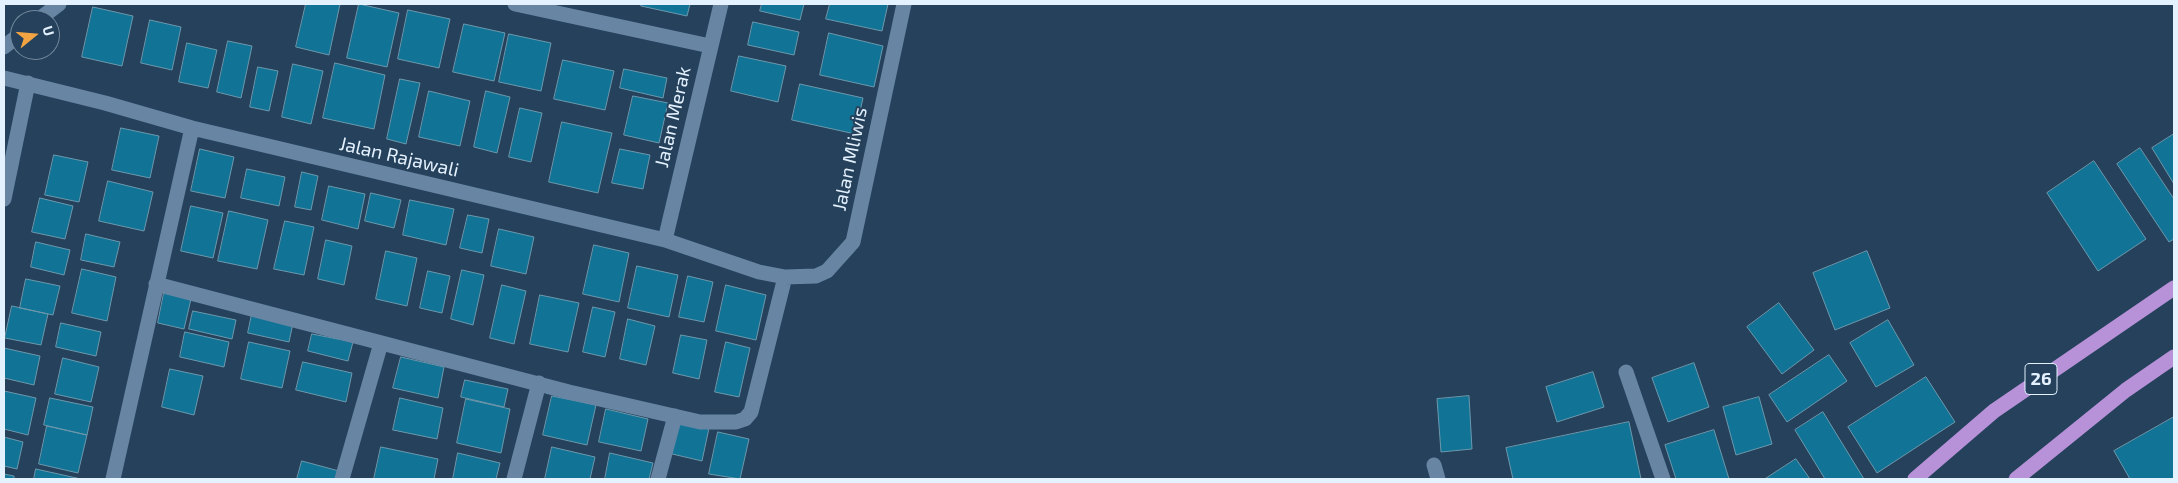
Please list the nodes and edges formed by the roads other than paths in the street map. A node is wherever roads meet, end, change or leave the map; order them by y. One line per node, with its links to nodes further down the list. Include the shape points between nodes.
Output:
1 (515, 4): 4 (street)
2 (721, 4): 4 (street, Jalan Merak)
3 (904, 4): 10 (street, Jalan Mliwis, via 853,242 827,272 816,276)
4 (710, 46): 9 (street, Jalan Merak)
5 (4, 78): 6 (street, Jalan Rajawali)
6 (28, 84): 7 (street, Jalan Rajawali); 8 (street)
7 (192, 128): 9 (street, Jalan Rajawali); 11 (street)
8 (4, 199)
9 (665, 240): 10 (street, Jalan Rajawali, via 759,272)
10 (784, 277): 17 (street, via 751,412 736,422 700,422)
11 (156, 284): 13 (street); 18 (street)
12 (2174, 288): 23 (highway, 26, via 1994,412)
13 (380, 342): 16 (street); 19 (street)
14 (2174, 357): 24 (highway, via 2126,390)
15 (1626, 372): 22 (street)
16 (538, 384): 17 (street); 20 (street)
17 (675, 416): 21 (street)
18 (113, 479)
19 (342, 479)
20 (514, 479)
21 (658, 479)
22 (1663, 479)
23 (1915, 479)
24 (2016, 479)

